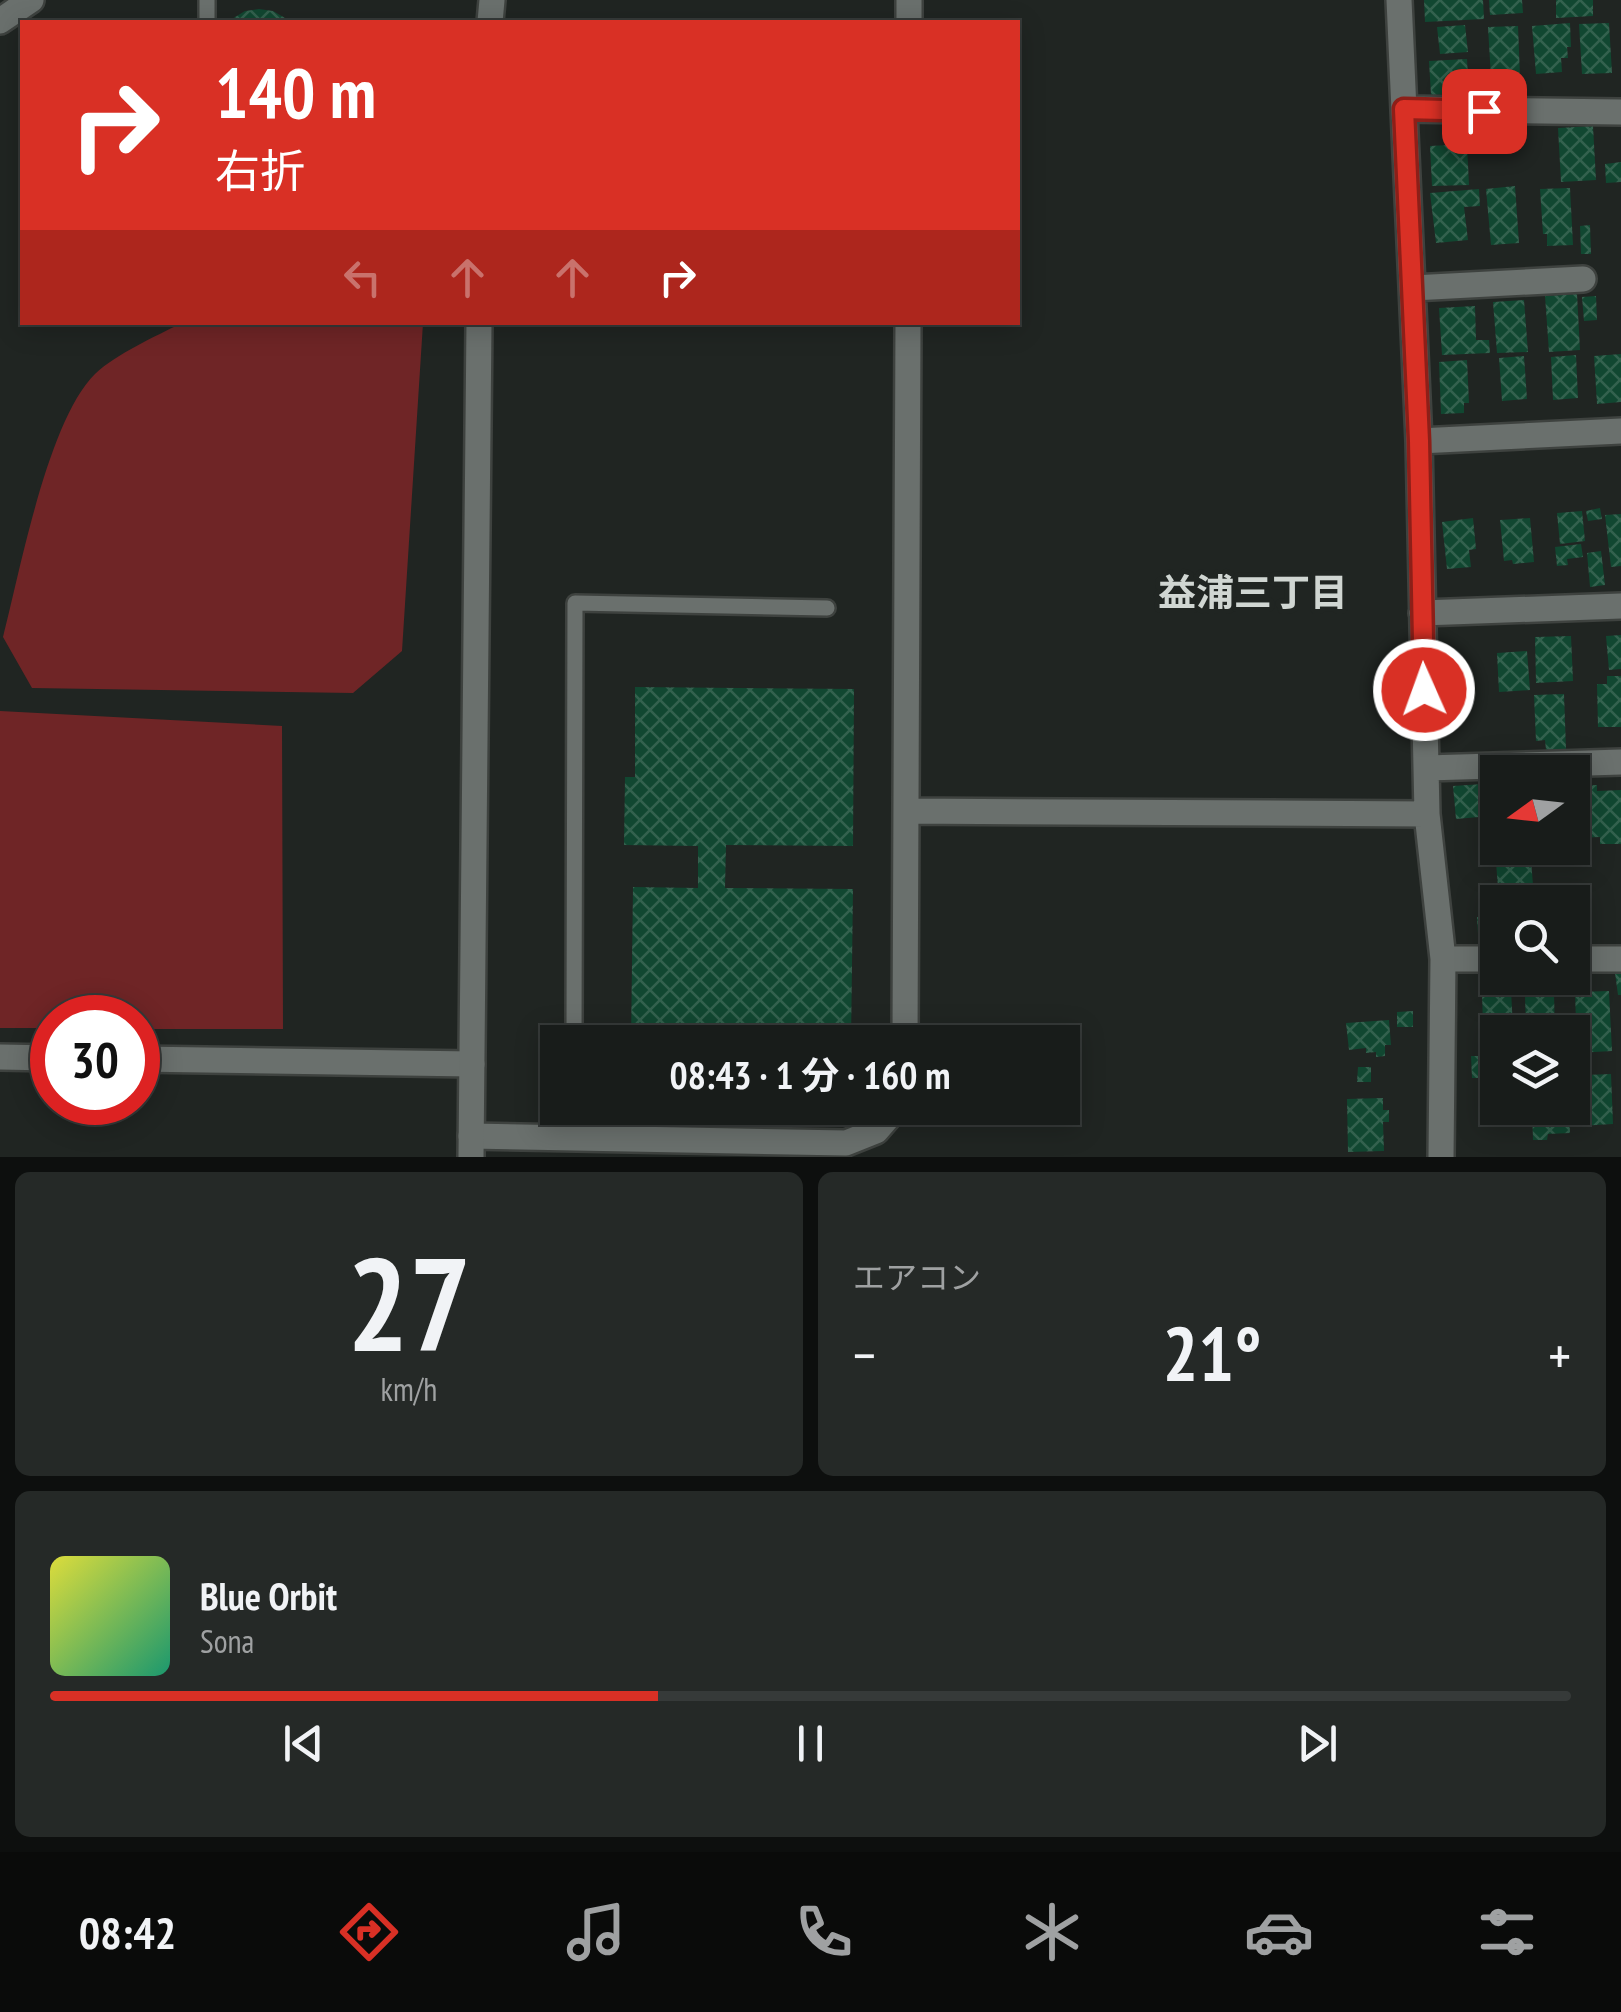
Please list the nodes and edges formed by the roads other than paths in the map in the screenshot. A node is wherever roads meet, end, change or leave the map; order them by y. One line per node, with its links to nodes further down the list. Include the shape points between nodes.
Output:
1 (31, 0): 3 (street)
2 (1399, 0): 4 (street)
3 (0, 21)
4 (1404, 109): 5 (street); 7 (street)
5 (1621, 112)
6 (1583, 279): 7 (street)
7 (1413, 288): 11 (street)
8 (480, 325): 28 (street)
9 (908, 325): 17 (street)
10 (1621, 432): 11 (street)
11 (1419, 441): 14 (street)
12 (1621, 606): 14 (street)
13 (827, 608): 23 (lane, via 575,603)
14 (1422, 613): 16 (street)
15 (1621, 762): 16 (street)
16 (1427, 768): 18 (street)
17 (906, 811): 18 (street); 24 (street)
18 (1428, 814): 19 (street)
19 (1444, 959): 20 (street); 33 (street)
20 (1480, 959)
21 (1590, 959): 22 (street)
22 (1621, 959)
23 (574, 1025)
24 (905, 1025)
25 (0, 1057): 26 (street)
26 (30, 1058)
27 (160, 1059): 28 (street)
28 (472, 1064): 32 (street)
29 (574, 1125): 31 (lane)
30 (881, 1125): 31 (street, via 846,1142)
31 (574, 1138): 32 (street)
32 (471, 1146)
33 (1441, 1157)

